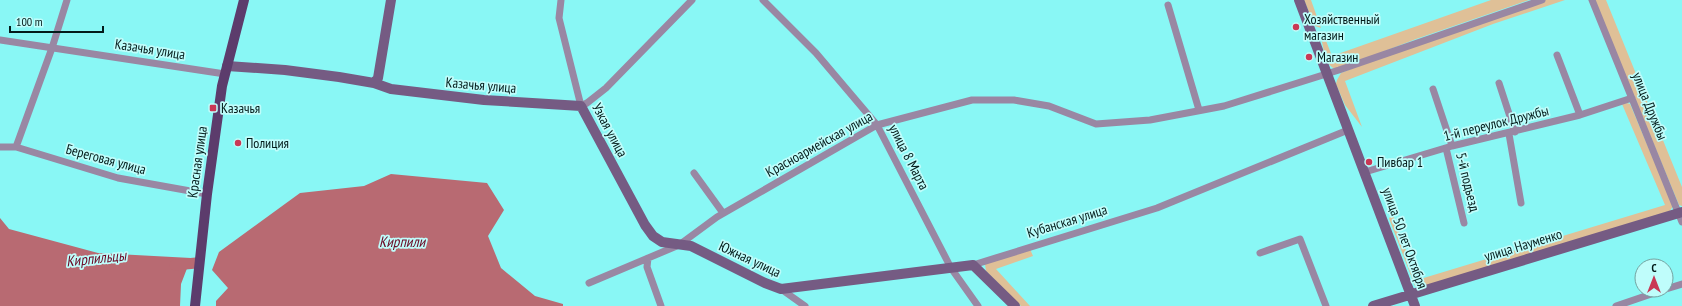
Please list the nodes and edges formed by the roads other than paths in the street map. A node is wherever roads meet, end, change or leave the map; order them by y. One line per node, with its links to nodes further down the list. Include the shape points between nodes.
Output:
1 (67, 0): 12 (street)
2 (244, 0): 14 (main road, Красная улица)
3 (391, 0): 16 (main road, via 378,78)
4 (561, 0): 20 (street, Узкая улица, via 559,18)
5 (692, 0): 20 (street, via 606,88)
6 (763, 0): 23 (street, улица 8 Марта, via 816,53)
7 (1299, 0): 15 (main road, улица 50 лет Октября)
8 (1542, 0): 15 (street, Красноармейская улица)
9 (1592, 0): 19 (street, улица Дружбы)
10 (1168, 5): 21 (street)
11 (0, 40): 12 (street, Казачья улица)
12 (52, 48): 14 (street, Казачья улица); 27 (street)
13 (1557, 55): 22 (street)
14 (226, 70): 16 (main road, Казачья улица, via 285,70); 31 (main road, Красная улица)
15 (1328, 74): 21 (street, Красноармейская улица, via 1224,106); 24 (main road, улица 50 лет Октября)
16 (374, 83): 20 (main road, Казачья улица, via 390,89 484,100)
17 (1499, 83): 25 (street)
18 (1433, 88): 28 (street, 5-й подъезд)
19 (1632, 98): 22 (street, 1-й переулок Дружбы); 34 (street, улица Дружбы)
20 (581, 106): 36 (main road, Узкая улица, via 645,226 657,240)
21 (1199, 110): 23 (street, Красноармейская улица, via 1150,120 1096,124 1049,106 1014,100 972,100)
22 (1580, 116): 25 (street, 1-й переулок Дружбы)
23 (877, 125): 33 (street, Красноармейская улица); 40 (street, улица 8 Марта)
24 (1348, 130): 29 (main road, улица 50 лет Октября); 39 (street, Кубанская улица, via 1157,208)
25 (1512, 133): 28 (street, 1-й переулок Дружбы); 32 (street)
26 (0, 147): 27 (street, Береговая улица)
27 (16, 147): 31 (street, Береговая улица, via 118,178)
28 (1449, 147): 29 (street, 1-й переулок Дружбы); 35 (street, 5-й подъезд)
29 (1365, 172): 43 (main road, улица 50 лет Октября)
30 (694, 173): 33 (street)
31 (207, 194): 46 (main road, Красная улица)
32 (1521, 203)
33 (723, 213): 36 (street, Красноармейская улица)
34 (1681, 216): 43 (main road, улица Науменко)
35 (1464, 223)
36 (680, 245): 38 (street, Красноармейская улица); 42 (main road, Южная улица, via 691,246)
37 (1260, 253): 51 (street, via 1300,239)
38 (648, 258): 41 (street, Красноармейская улица); 47 (street, via 647,267)
39 (973, 265): 40 (main road, Кубанская улица); 50 (main road)
40 (951, 268): 42 (main road, Кубанская улица); 49 (street, улица 8 Марта)
41 (590, 283)
42 (781, 289): 48 (street, Южная улица)
43 (1411, 293): 45 (main road, улица Науменко); 53 (main road, улица 50 лет Октября)
44 (1640, 298): 54 (street)
45 (1384, 304): 52 (main road, улица Науменко)
46 (195, 306)
47 (661, 306)
48 (805, 306)
49 (978, 306)
50 (1015, 306)
51 (1326, 306)
52 (1373, 306)
53 (1415, 306)
54 (1616, 306)

